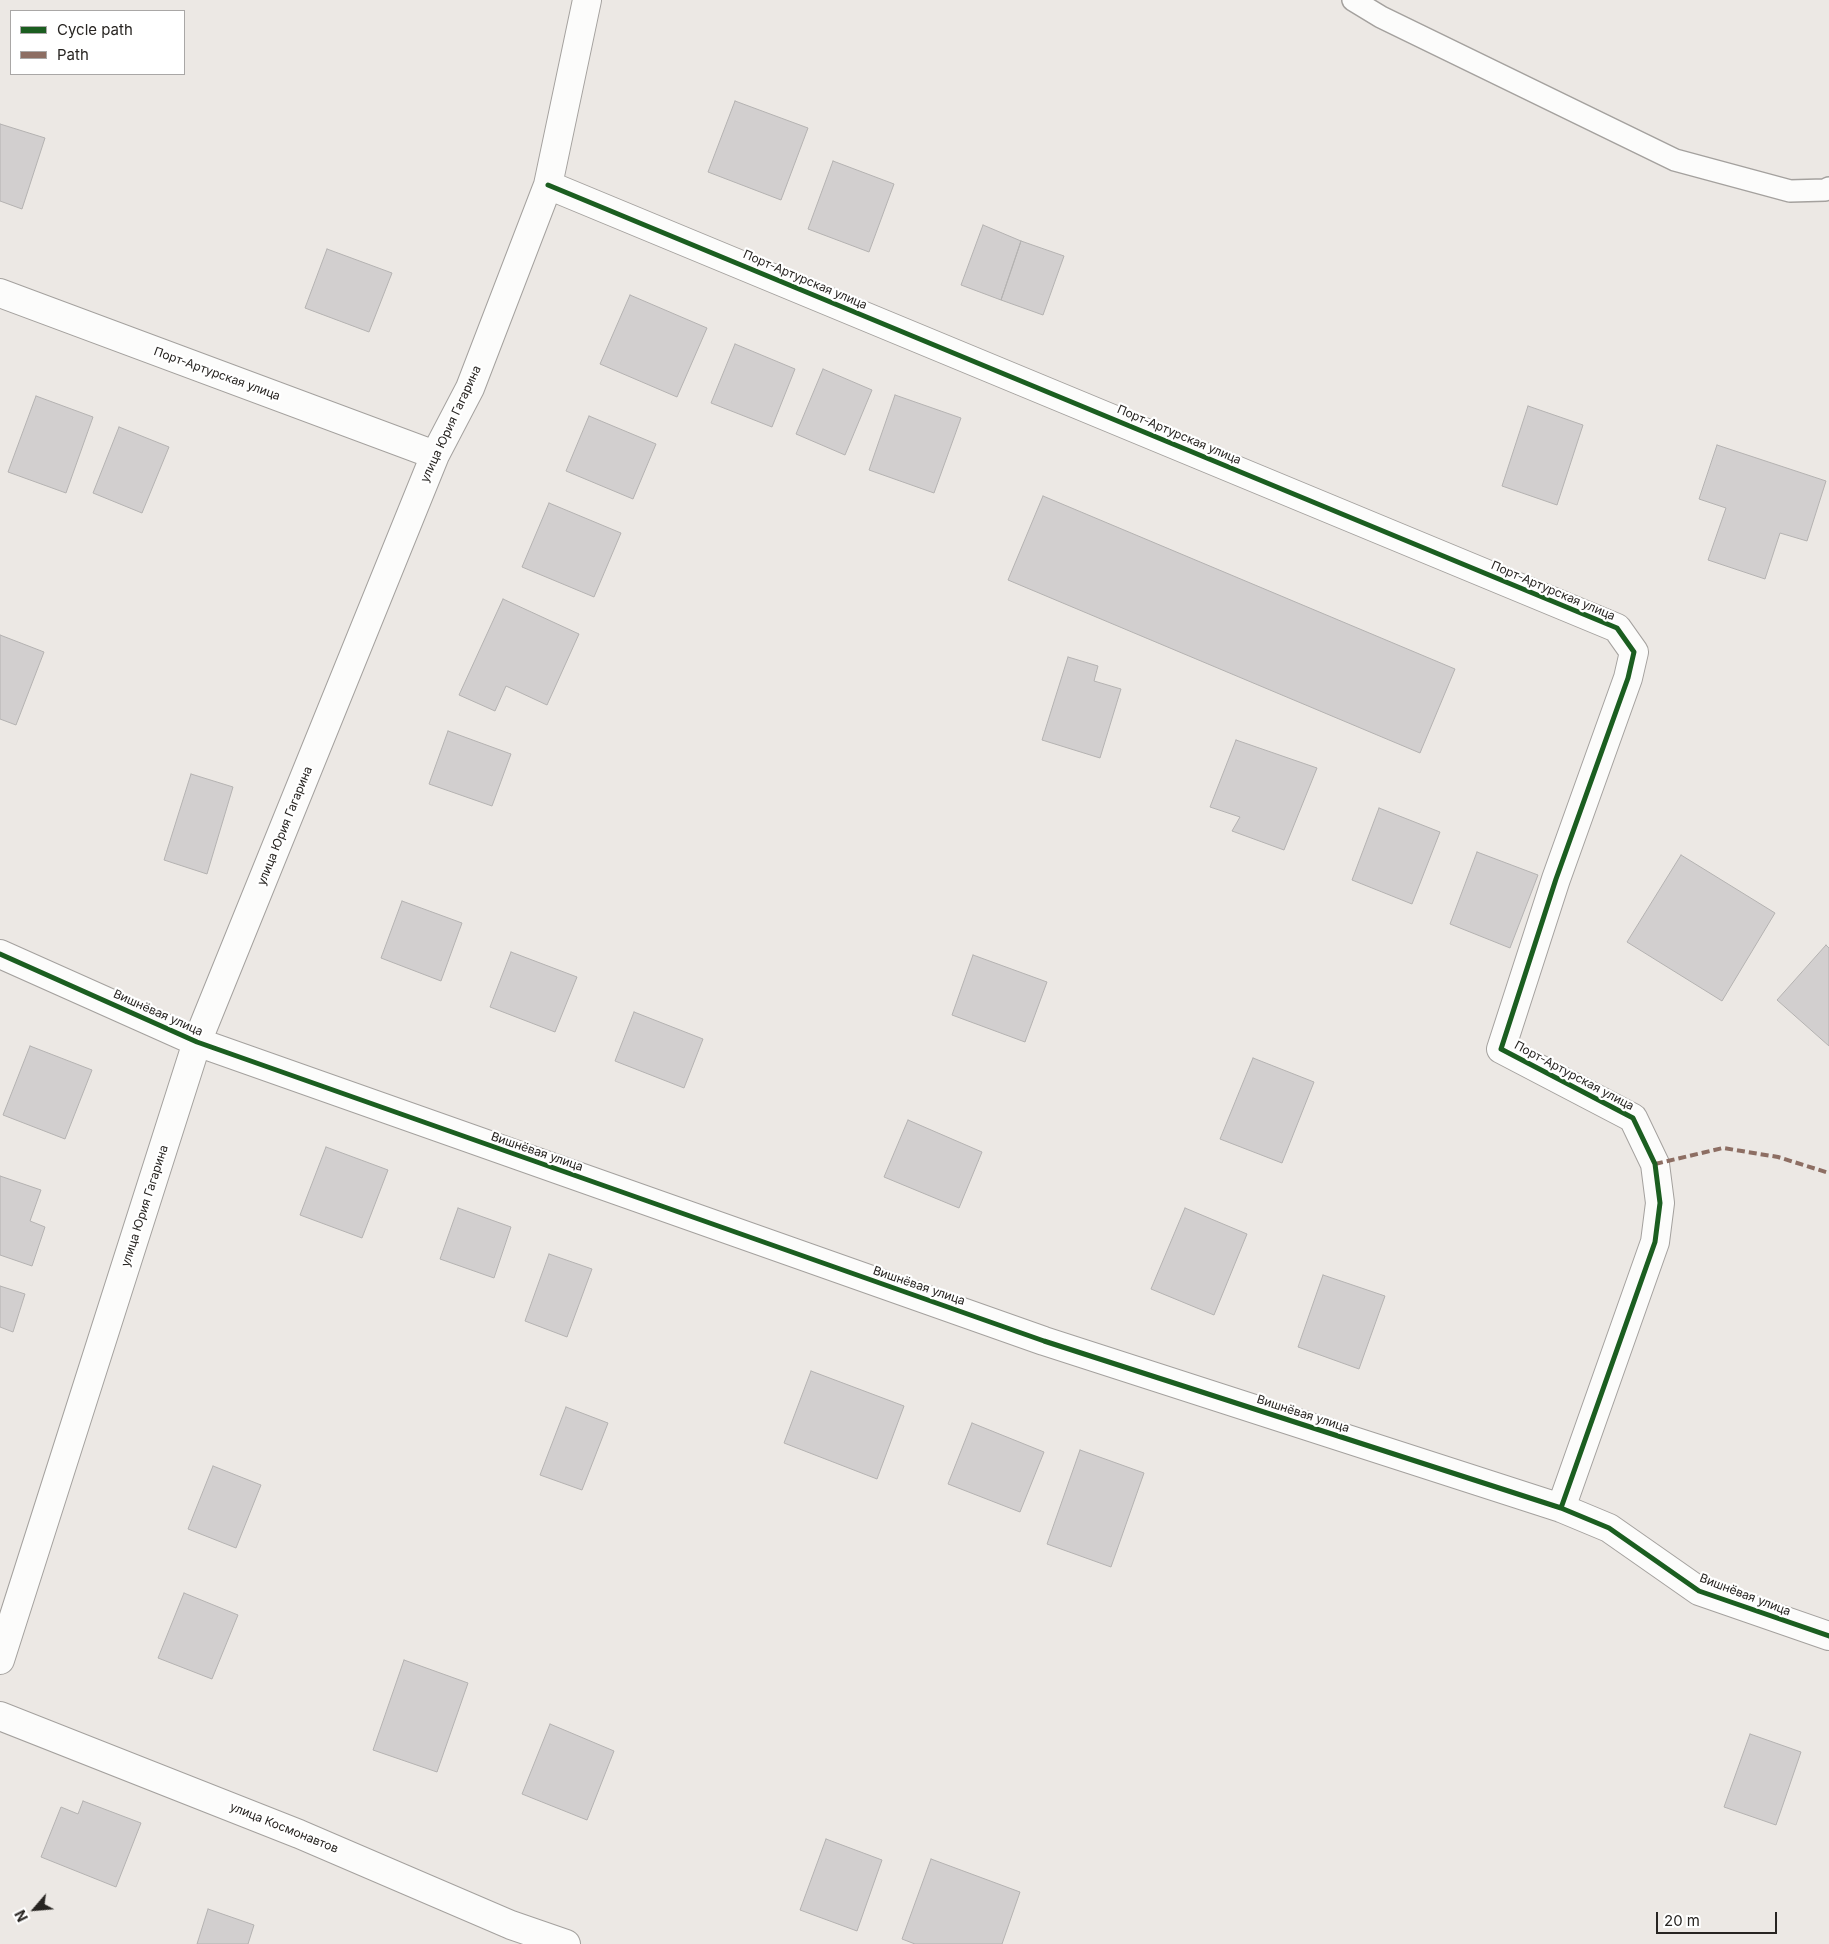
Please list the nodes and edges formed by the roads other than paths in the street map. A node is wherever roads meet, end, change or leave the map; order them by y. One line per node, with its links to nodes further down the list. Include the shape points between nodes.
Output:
1 (587, 0): 3 (street, улица Юрия Гагарина)
2 (1353, 0): 4 (lane, via 1381,18 1675,160 1790,190)
3 (548, 184): 6 (street, улица Юрия Гагарина, via 470,388); 9 (street, Порт-Артурская улица, via 1617,628 1634,652 1628,678 1556,879 1501,1049 1634,1118 1655,1164 1660,1202 1655,1242)
4 (1829, 188)
5 (0, 293): 6 (street, Порт-Артурская улица)
6 (435, 455): 8 (street, улица Юрия Гагарина)
7 (0, 954): 8 (street, Вишнёвая улица)
8 (197, 1042): 9 (street, Вишнёвая улица, via 1044,1340); 11 (street, улица Юрия Гагарина)
9 (1562, 1508): 10 (street, Вишнёвая улица, via 1609,1528 1699,1591)
10 (1829, 1636)
11 (0, 1660)
12 (0, 1716): 13 (street, улица Космонавтов, via 299,1834 511,1925)
13 (566, 1944)

